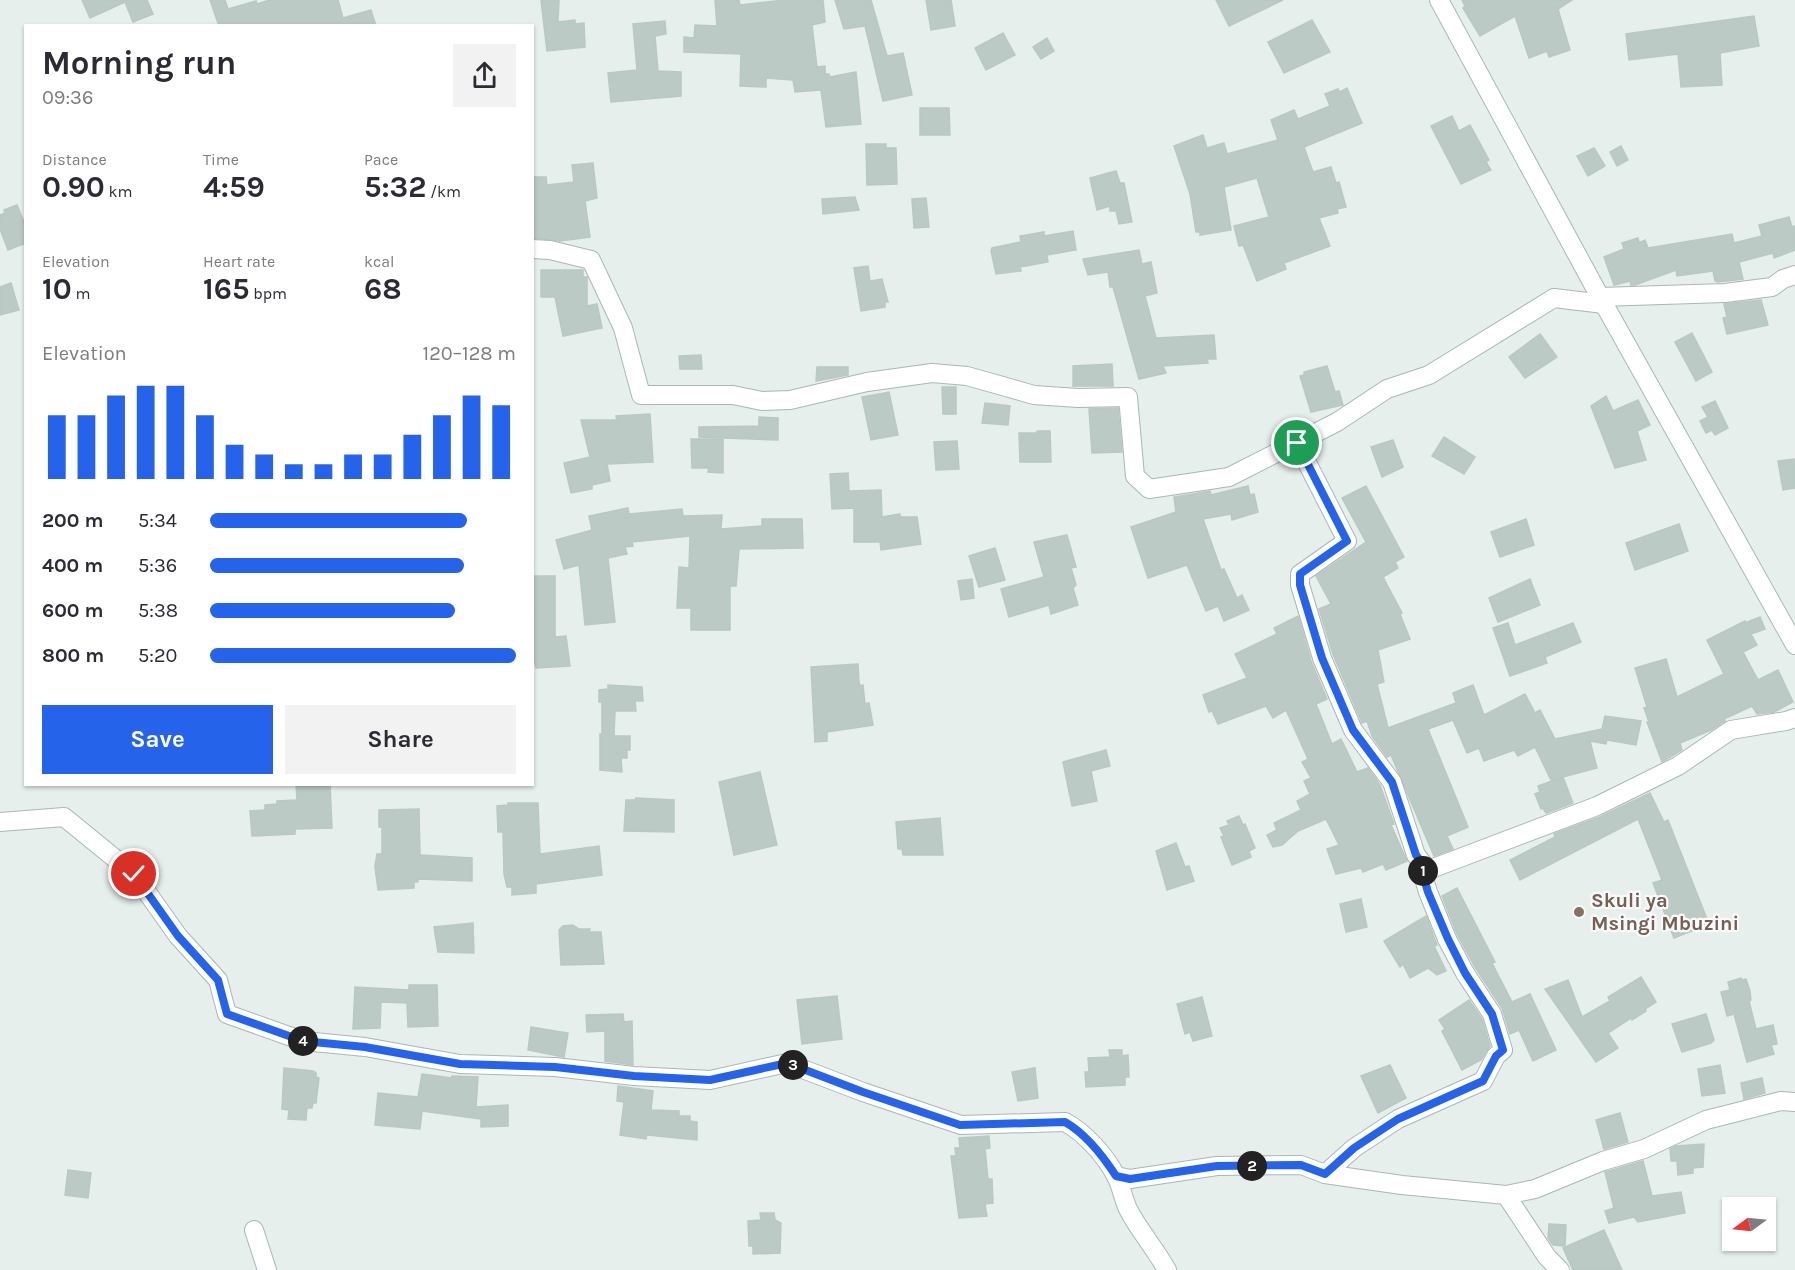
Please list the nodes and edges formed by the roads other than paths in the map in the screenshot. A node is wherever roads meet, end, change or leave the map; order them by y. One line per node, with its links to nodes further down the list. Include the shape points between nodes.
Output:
1 (1439, 0): 4 (street)
2 (534, 249): 5 (street, via 591,260 623,328 641,395 733,395 762,401 790,400 867,382 933,373 967,376 1034,395 1128,398 1135,476 1149,489 1229,477)
3 (1795, 275): 4 (street, via 1772,287)
4 (1602, 301): 5 (street, via 1554,298 1429,375 1387,389 1337,423); 6 (street)
5 (1297, 443): 9 (street, via 1347,541 1300,574 1310,623 1353,730 1392,782 1416,855)
6 (1795, 645)
7 (1795, 718): 9 (street, via 1731,730 1678,766 1597,806 1428,870)
8 (0, 822): 12 (street, via 64,817 134,874 178,936 218,980 227,1014 303,1041 365,1047 460,1064 555,1067 710,1080 787,1063 960,1125 1065,1122 1104,1157)
9 (1425, 866): 11 (street, via 1422,872 1428,892 1465,973 1492,1014 1503,1050 1483,1081 1398,1119 1354,1148)
10 (1795, 1102): 13 (street, via 1781,1101 1706,1120 1644,1149)
11 (1325, 1174): 12 (street, via 1291,1165 1217,1166 1130,1179); 13 (street)
12 (1116, 1176): 16 (street, via 1129,1211)
13 (1506, 1195): 17 (street)
14 (254, 1230): 15 (street)
15 (267, 1270)
16 (1167, 1270)
17 (1560, 1270)

